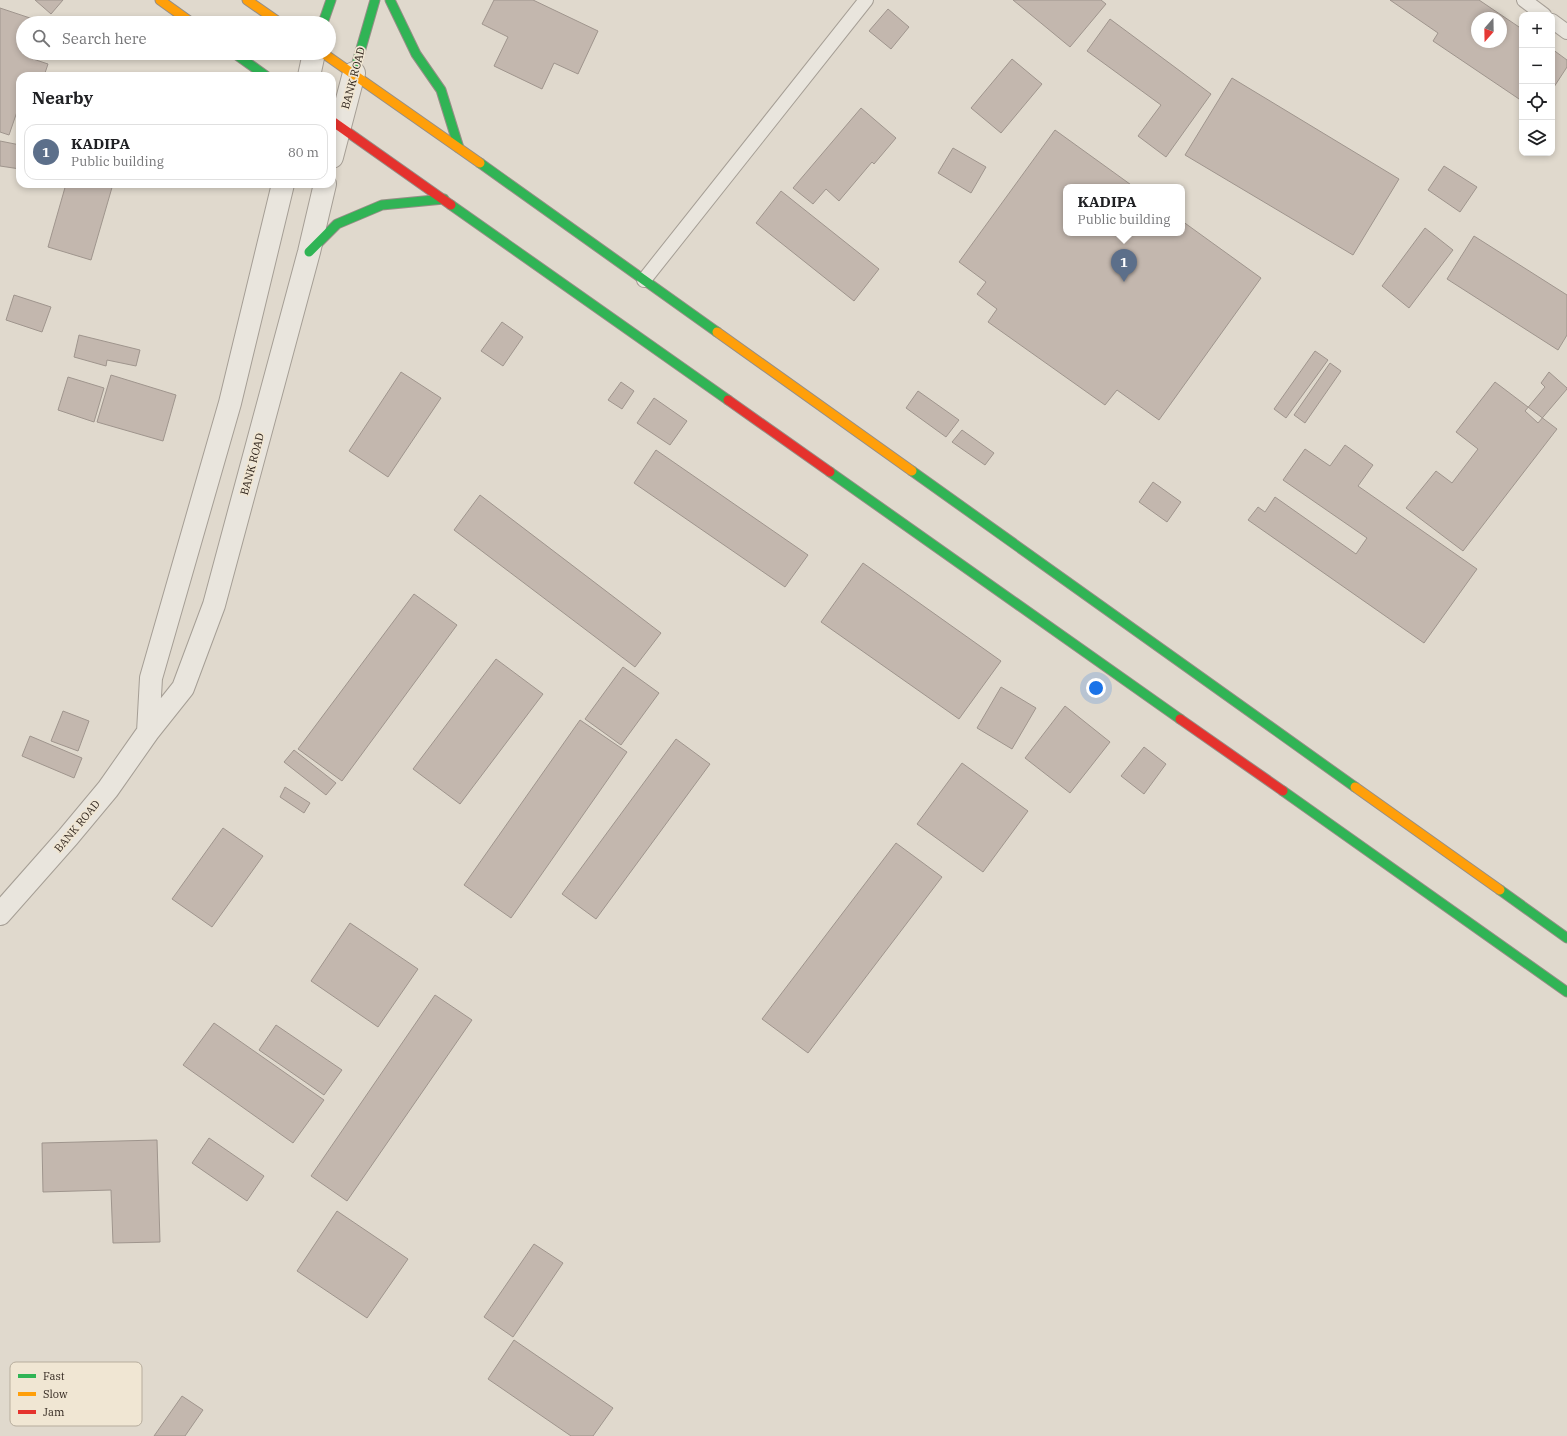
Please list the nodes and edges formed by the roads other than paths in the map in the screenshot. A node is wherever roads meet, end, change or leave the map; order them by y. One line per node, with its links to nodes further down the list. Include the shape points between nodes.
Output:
1 (160, 0): 9 (street)
2 (247, 0): 10 (street)
3 (331, 0): 11 (street)
4 (375, 0): 21 (street, BANK ROAD)
5 (390, 0): 23 (street, via 416,54 441,90)
6 (866, 0): 28 (lane)
7 (1524, 0): 8 (lane)
8 (1540, 12)
9 (182, 16)
10 (270, 16)
11 (325, 16)
12 (1555, 23): 13 (lane)
13 (1567, 32)
14 (232, 60): 18 (street)
15 (244, 60): 19 (street)
16 (312, 60): 20 (street)
17 (334, 60): 21 (street)
18 (234, 64)
19 (260, 72)
20 (310, 72)
21 (354, 73): 22 (street, BANK ROAD); 23 (street)
22 (336, 124): 26 (street)
23 (459, 148): 28 (street)
24 (282, 188): 29 (street, via 230,403 151,678)
25 (324, 188): 27 (street, BANK ROAD)
26 (444, 199): 27 (street, via 382,204 337,224); 32 (street)
27 (309, 252): 29 (street, BANK ROAD, via 214,605 183,688)
28 (644, 280): 31 (street)
29 (148, 732): 30 (street, BANK ROAD, via 103,795)
30 (0, 914)
31 (1567, 938)
32 (1567, 992)

